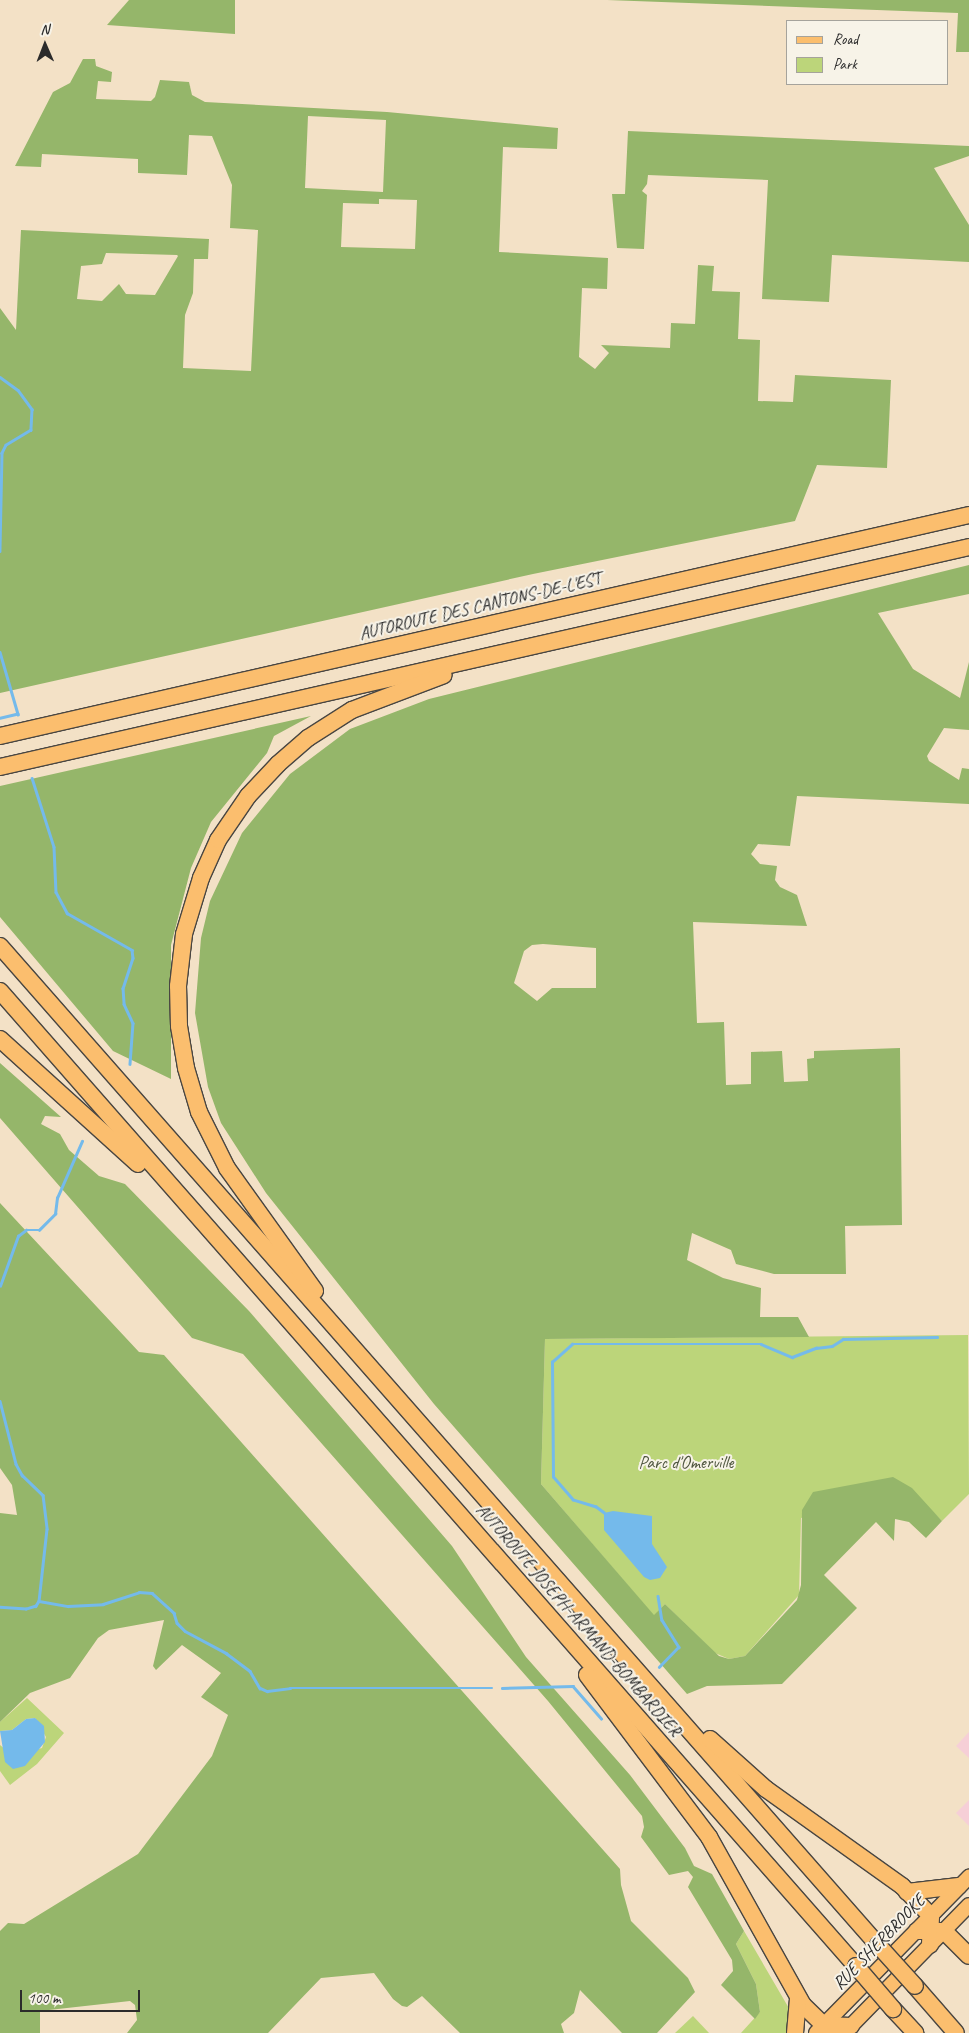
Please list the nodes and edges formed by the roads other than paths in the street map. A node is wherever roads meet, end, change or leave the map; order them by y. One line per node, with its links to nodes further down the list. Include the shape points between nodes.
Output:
1 (969, 515): 4 (highway, AUTOROUTE DES CANTONS-DE-L'EST)
2 (969, 547): 3 (highway)
3 (498, 654): 5 (highway); 10 (highway, via 352,710 308,738 282,760 242,804 218,840 197,888 182,945 178,995 182,1046 192,1090 207,1132 236,1183)
4 (0, 736)
5 (0, 767)
6 (0, 946): 10 (highway)
7 (0, 990): 9 (highway)
8 (0, 1039): 9 (highway, via 74,1103)
9 (212, 1234): 11 (highway, AUTOROUTE JOSEPH-ARMAND-BOMBARDIER)
10 (366, 1362): 12 (highway, AUTOROUTE JOSEPH-ARMAND-BOMBARDIER)
11 (511, 1573): 18 (highway, via 701,1826); 21 (highway, AUTOROUTE JOSEPH-ARMAND-BOMBARDIER, bridge)
12 (644, 1678): 14 (highway, via 751,1777); 22 (highway, AUTOROUTE JOSEPH-ARMAND-BOMBARDIER, bridge)
13 (964, 1881): 14 (highway); 16 (main road, RUE SHERBROOKE)
14 (907, 1892): 16 (highway)
15 (969, 1905): 16 (main road, RUE SHERBROOKE)
16 (930, 1931): 17 (highway); 19 (main road, RUE SHERBROOKE); 19 (main road, RUE SHERBROOKE)
17 (968, 1950)
18 (798, 1999): 19 (highway); 20 (highway)
19 (835, 2027)
20 (795, 2033)
21 (915, 2033)
22 (956, 2033)

